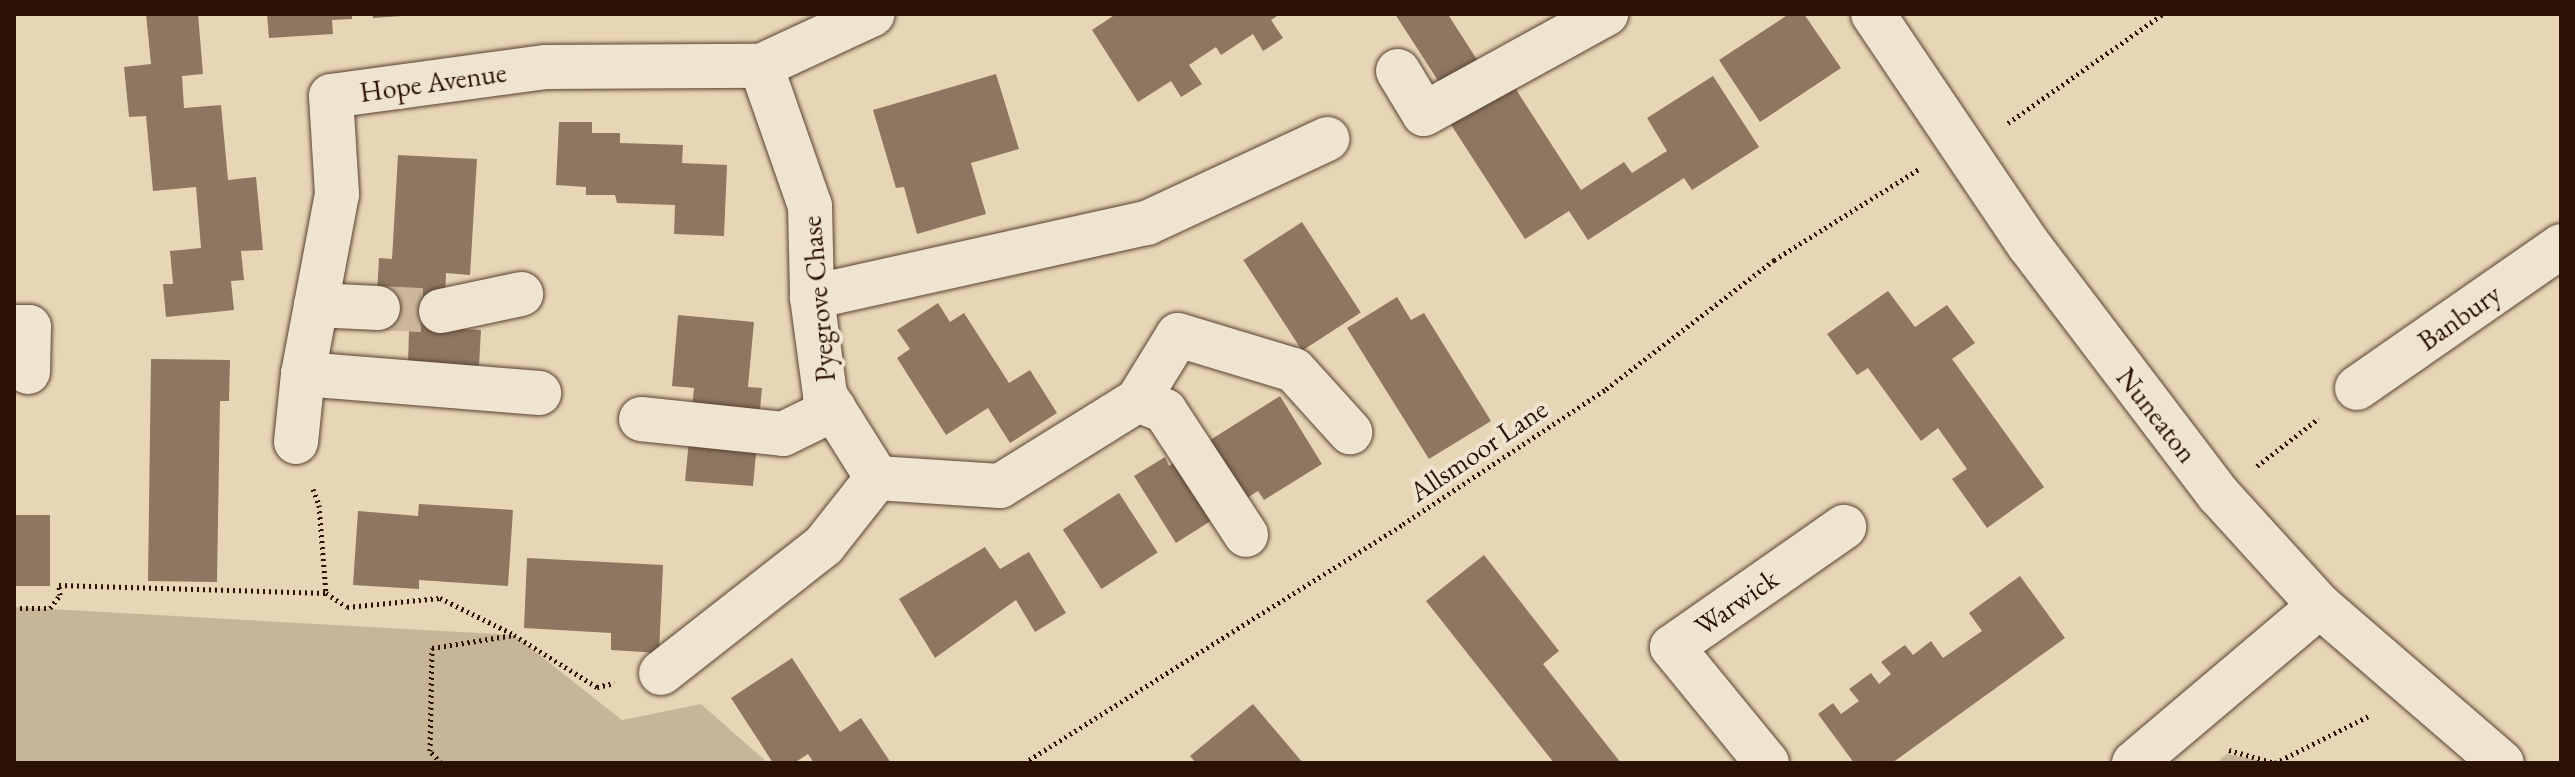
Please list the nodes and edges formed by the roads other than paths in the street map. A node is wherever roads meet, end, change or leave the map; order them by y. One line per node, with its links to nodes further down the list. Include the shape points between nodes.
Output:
1 (873, 14): 4 (street, Hope Avenue)
2 (1873, 14): 26 (street, Nuneaton, via 2029,245 2219,495)
3 (1596, 20): 5 (street, via 1424,114)
4 (761, 66): 9 (street, Pyegrove Chase, via 810,206); 10 (street, Hope Avenue, via 546,67 331,96 337,194)
5 (1398, 71)
6 (1327, 139): 9 (street, via 1147,223)
7 (2561, 246): 16 (street, Banbury)
8 (521, 294): 12 (street)
9 (812, 297): 19 (street, Pyegrove Chase, via 825,395)
10 (316, 305): 11 (street); 15 (street, Hope Avenue)
11 (378, 308)
12 (441, 311)
13 (14, 327): 14 (street, via 29,327)
14 (28, 372)
15 (303, 374): 17 (street); 22 (street, Hope Avenue)
16 (2357, 388)
17 (539, 393)
18 (1138, 400): 21 (street, via 1178,335 1294,370); 23 (street, via 1000,486); 25 (street, via 1165,411)
19 (834, 409): 20 (street, via 783,434); 23 (street, Pyegrove Chase)
20 (641, 419)
21 (1350, 432)
22 (296, 442)
23 (877, 478): 27 (street, via 824,545)
24 (1844, 527): 28 (street, Warwick, via 1672,647)
25 (1246, 535)
26 (2320, 606): 29 (street); 30 (street, Nuneaton)
27 (661, 673)
28 (1767, 763)
29 (2134, 763)
30 (2502, 763)

